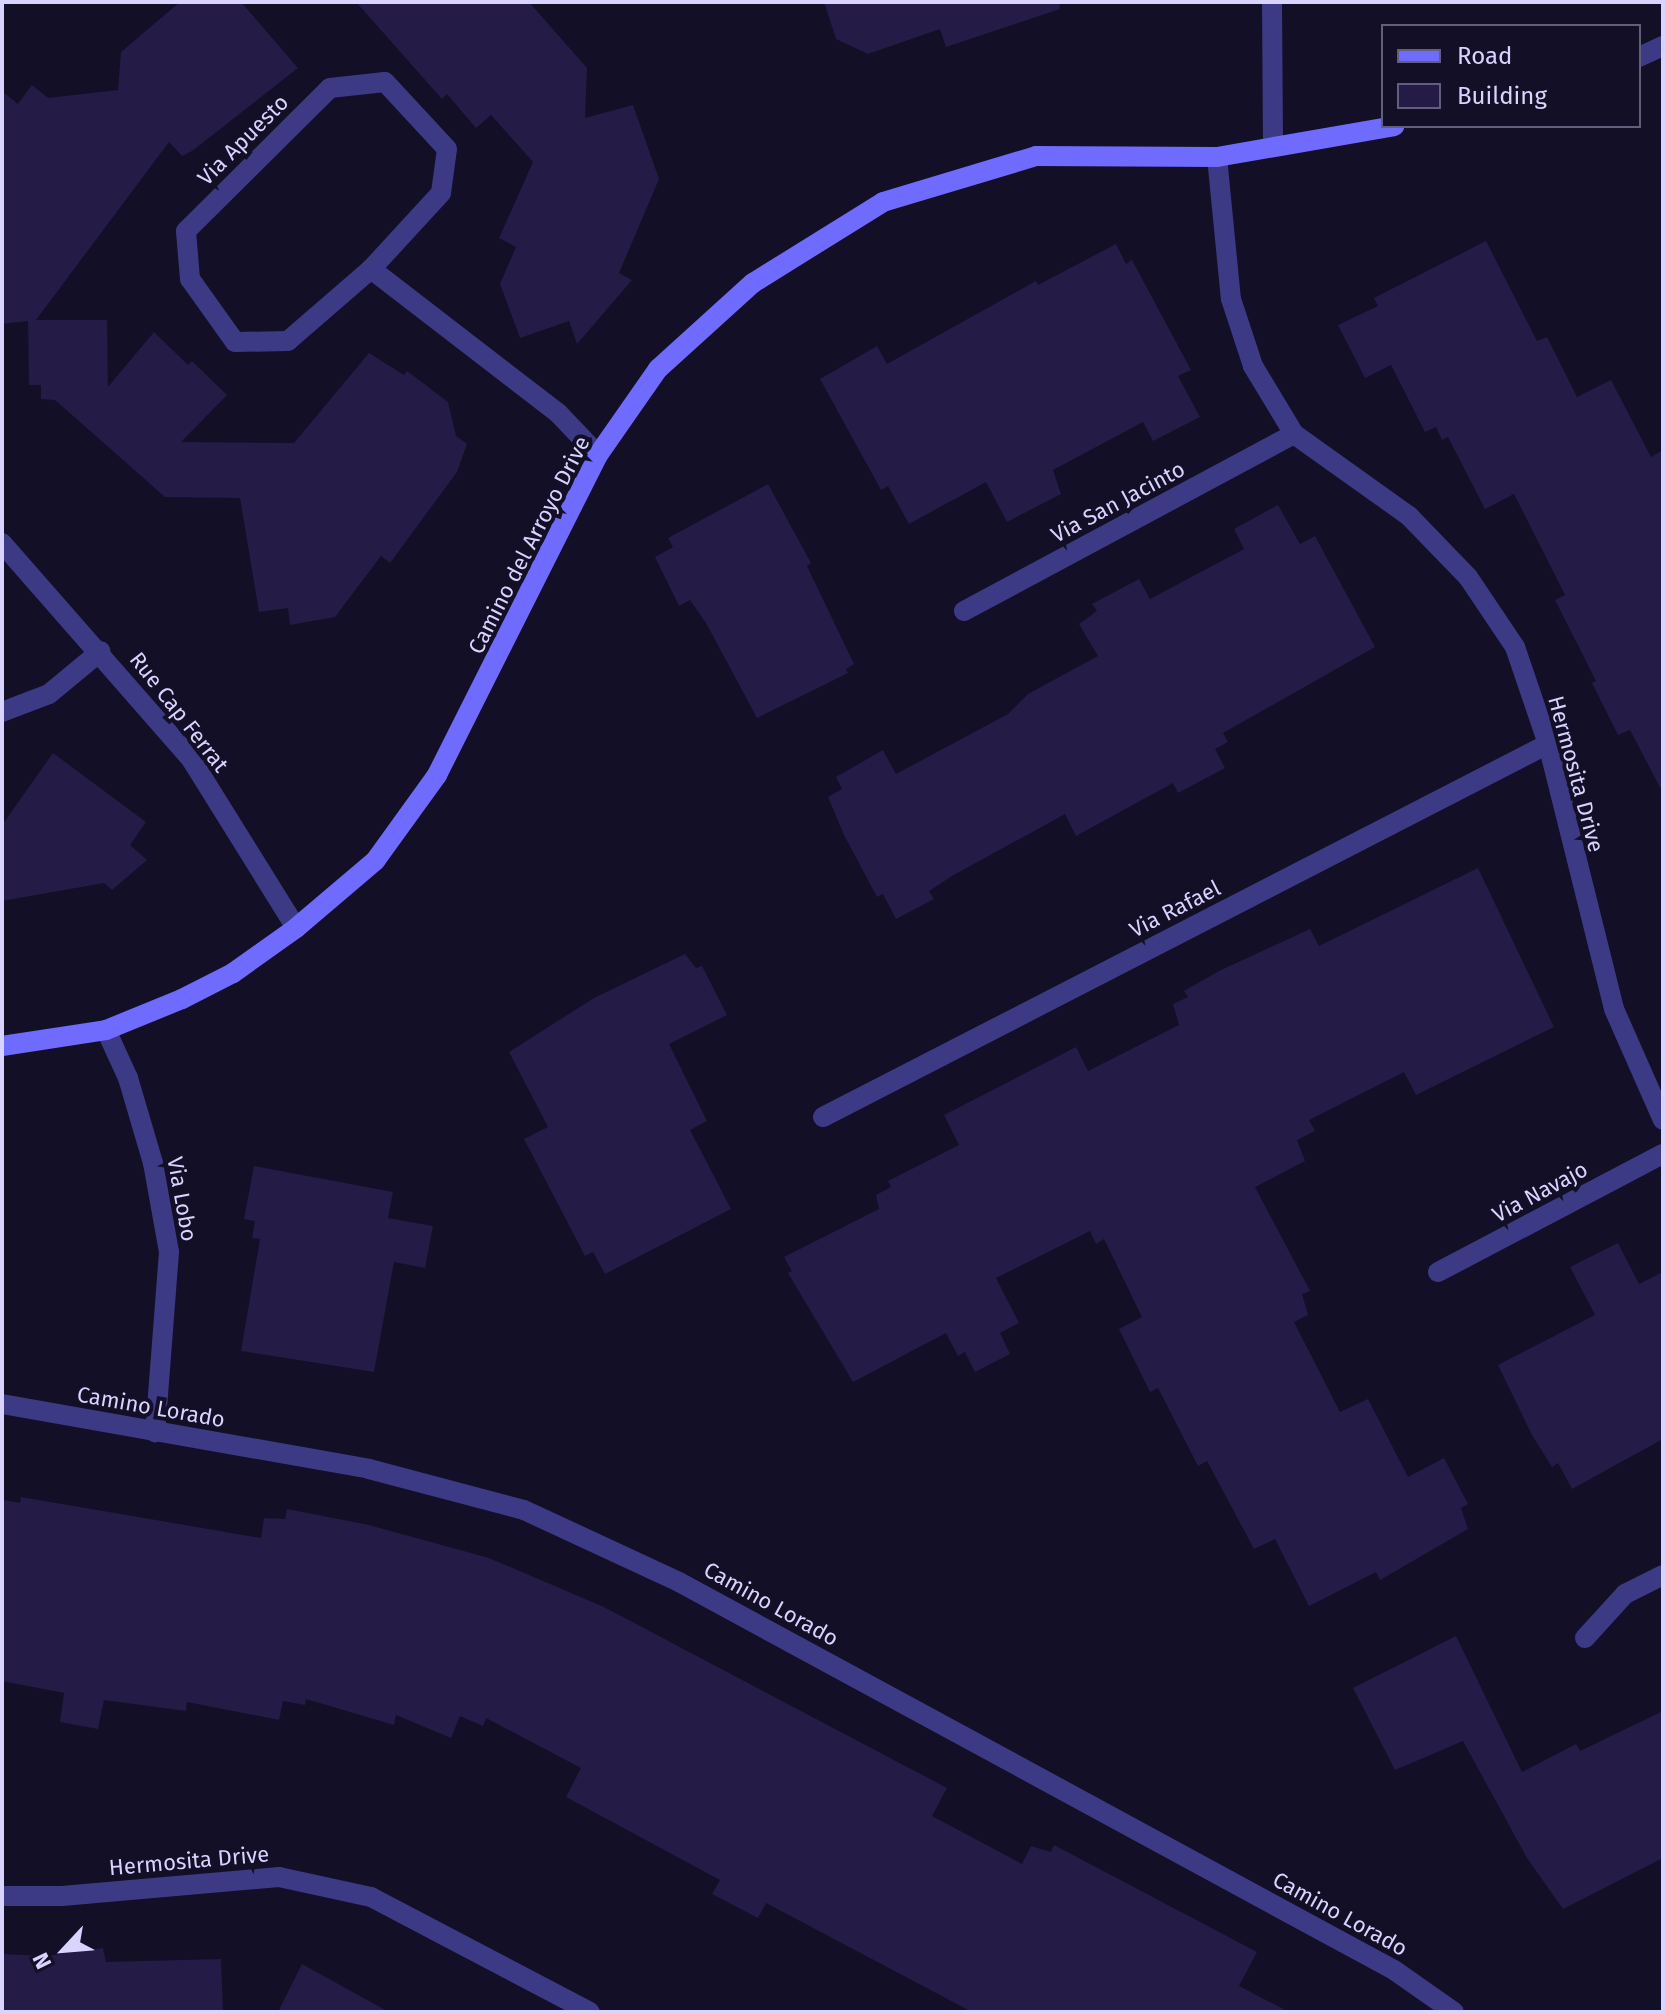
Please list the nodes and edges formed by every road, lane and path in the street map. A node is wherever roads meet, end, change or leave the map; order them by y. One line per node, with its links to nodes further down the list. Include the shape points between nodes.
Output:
1 (1272, 2): 5 (street)
2 (1663, 46): 3 (street)
3 (1641, 56)
4 (1382, 128): 5 (street, Camino del Arroyo Drive)
5 (1273, 147): 6 (street, Camino del Arroyo Drive)
6 (1217, 157): 8 (street, Hermosita Drive, via 1231,299 1253,366); 9 (street, Camino del Arroyo Drive, via 1036,156 883,202 728,301 658,369)
7 (371, 269): 7 (street, Via Apuesto, via 441,193 447,149 385,82 330,88 186,231 190,279 235,342 288,341); 9 (street, via 558,413)
8 (1294, 434): 11 (street, Via San Jacinto); 14 (street, Hermosita Drive, via 1409,516 1468,577 1515,647)
9 (598, 455): 15 (street, Camino del Arroyo Drive, via 437,775 375,861)
10 (2, 543): 12 (street, Rue Cap Ferrat)
11 (964, 611)
12 (101, 651): 13 (street, via 49,694); 15 (street, Rue Cap Ferrat, via 191,759)
13 (2, 712)
14 (1548, 744): 18 (street, Via Rafael); 19 (street, Hermosita Drive, via 1614,1009)
15 (296, 928): 16 (street, Camino del Arroyo Drive, via 233,973)
16 (106, 1030): 17 (street, Camino del Arroyo Drive); 23 (street, Via Lobo, via 128,1078 153,1163 169,1252)
17 (2, 1046)
18 (823, 1117)
19 (1663, 1120)
20 (1663, 1154): 21 (street, Via Navajo)
21 (1438, 1272)
22 (2, 1404): 23 (street, Camino Lorado)
23 (155, 1432): 28 (street, Camino Lorado, via 369,1469 524,1510 679,1582 1394,1970)
24 (1663, 1575): 25 (street, via 1625,1594)
25 (1585, 1638)
26 (2, 1896): 27 (street, Hermosita Drive, via 62,1896 279,1877 371,1897)
27 (590, 2012)
28 (1454, 2012)

